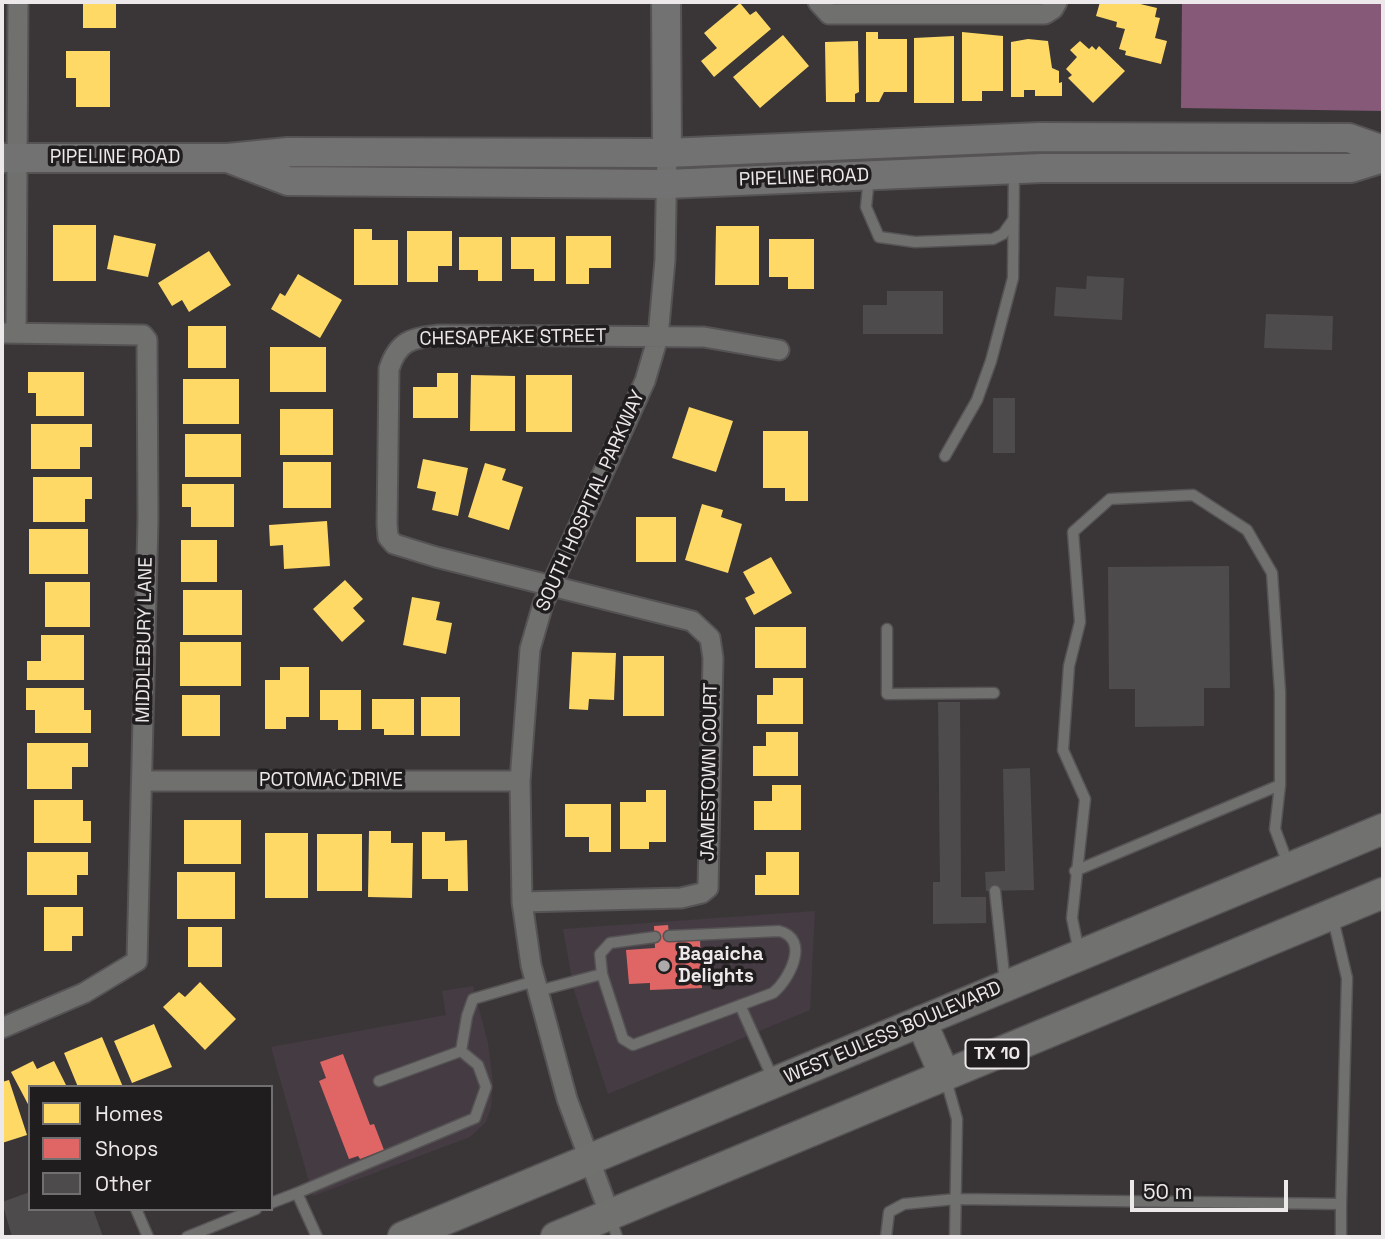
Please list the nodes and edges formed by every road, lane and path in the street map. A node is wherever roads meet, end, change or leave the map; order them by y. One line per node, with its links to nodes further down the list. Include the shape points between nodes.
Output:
1 (18, 2): 8 (street)
2 (666, 2): 7 (main road)
3 (818, 2): 4 (street, via 829,14 1045,14)
4 (1057, 2)
5 (1041, 137): 6 (main road, PIPELINE ROAD, via 1349,138); 7 (main road, PIPELINE ROAD); 11 (main road)
6 (1383, 150)
7 (667, 153): 9 (main road, PIPELINE ROAD, via 288,152); 14 (street, SOUTH HOSPITAL PARKWAY)
8 (10, 158): 9 (main road, PIPELINE ROAD); 16 (street)
9 (228, 158): 14 (main road, PIPELINE ROAD, via 288,181)
10 (1383, 158): 11 (main road, PIPELINE ROAD, via 1351,168)
11 (1042, 168): 12 (main road, PIPELINE ROAD)
12 (1014, 169): 13 (main road, PIPELINE ROAD); 15 (lane)
13 (869, 176): 14 (main road, PIPELINE ROAD); 15 (lane, via 866,207 880,237 915,242 993,239 1003,234)
14 (667, 184): 17 (street, SOUTH HOSPITAL PARKWAY)
15 (1013, 219): 19 (lane, via 1013,278 991,361)
16 (9, 333): 23 (street, MIDDLEBURY LANE, via 143,335 147,340)
17 (657, 337): 18 (street, via 704,337); 20 (street, SOUTH HOSPITAL PARKWAY, via 645,381); 20 (street, CHESAPEAKE STREET, via 439,335 411,338 394,353 389,369 388,537 394,544 436,557)
18 (779, 350)
19 (945, 456)
20 (552, 586): 24 (street, SOUTH HOSPITAL PARKWAY, via 530,649); 31 (street, JAMESTOWN COURT, via 692,621 710,638 708,888 681,898)
21 (887, 629): 22 (lane, via 887,694)
22 (994, 692)
23 (142, 780): 24 (street, POTOMAC DRIVE); 41 (street, MIDDLEBURY LANE, via 137,961 84,993)
24 (520, 781): 31 (street, SOUTH HOSPITAL PARKWAY)
25 (1280, 785): 27 (lane, via 1275,829); 28 (lane); 28 (lane, via 1280,692 1272,573 1260,551 1247,530 1193,495 1110,499 1073,532 1080,622 1069,666 1063,750 1084,799)
26 (1383, 829): 27 (main road, WEST EULESS BOULEVARD)
27 (1289, 868): 35 (main road, WEST EULESS BOULEVARD)
28 (1075, 871): 35 (lane, via 1072,918)
29 (995, 891): 38 (lane)
30 (1383, 893): 32 (main road, TX 10)
31 (522, 902): 37 (street, SOUTH HOSPITAL PARKWAY)
32 (1332, 915): 43 (main road, TX 10); 50 (lane, via 1347,978)
33 (669, 936): 39 (lane, via 785,932 793,942 794,956 788,979 773,993)
34 (655, 937): 36 (lane, via 603,947 599,959)
35 (1080, 956): 38 (main road, WEST EULESS BOULEVARD)
36 (602, 974): 37 (lane); 39 (lane, via 623,1039 633,1045)
37 (536, 986): 42 (lane, via 473,999); 46 (street, SOUTH HOSPITAL PARKWAY)
38 (1005, 987): 40 (main road, WEST EULESS BOULEVARD)
39 (740, 1005): 45 (lane)
40 (922, 1021): 43 (main road); 45 (main road, WEST EULESS BOULEVARD)
41 (2, 1028)
42 (461, 1051): 44 (lane); 47 (lane, via 478,1065 486,1087 475,1118)
43 (945, 1076): 48 (lane, via 957,1119); 53 (main road, TX 10)
44 (379, 1081)
45 (774, 1083): 46 (main road, WEST EULESS BOULEVARD)
46 (588, 1160): 53 (street, SOUTH HOSPITAL PARKWAY); 57 (main road, WEST EULESS BOULEVARD)
47 (297, 1193): 49 (lane); 56 (lane)
48 (956, 1199): 50 (lane); 59 (lane, via 897,1205 889,1212); 60 (lane)
49 (273, 1202)
50 (1341, 1204): 61 (lane)
51 (137, 1211): 54 (lane)
52 (251, 1211): 55 (lane)
53 (614, 1226): 58 (main road, TX 10)
54 (148, 1237)
55 (187, 1237)
56 (317, 1237)
57 (403, 1237)
58 (556, 1237)
59 (886, 1237)
60 (955, 1237)
61 (1341, 1237)

